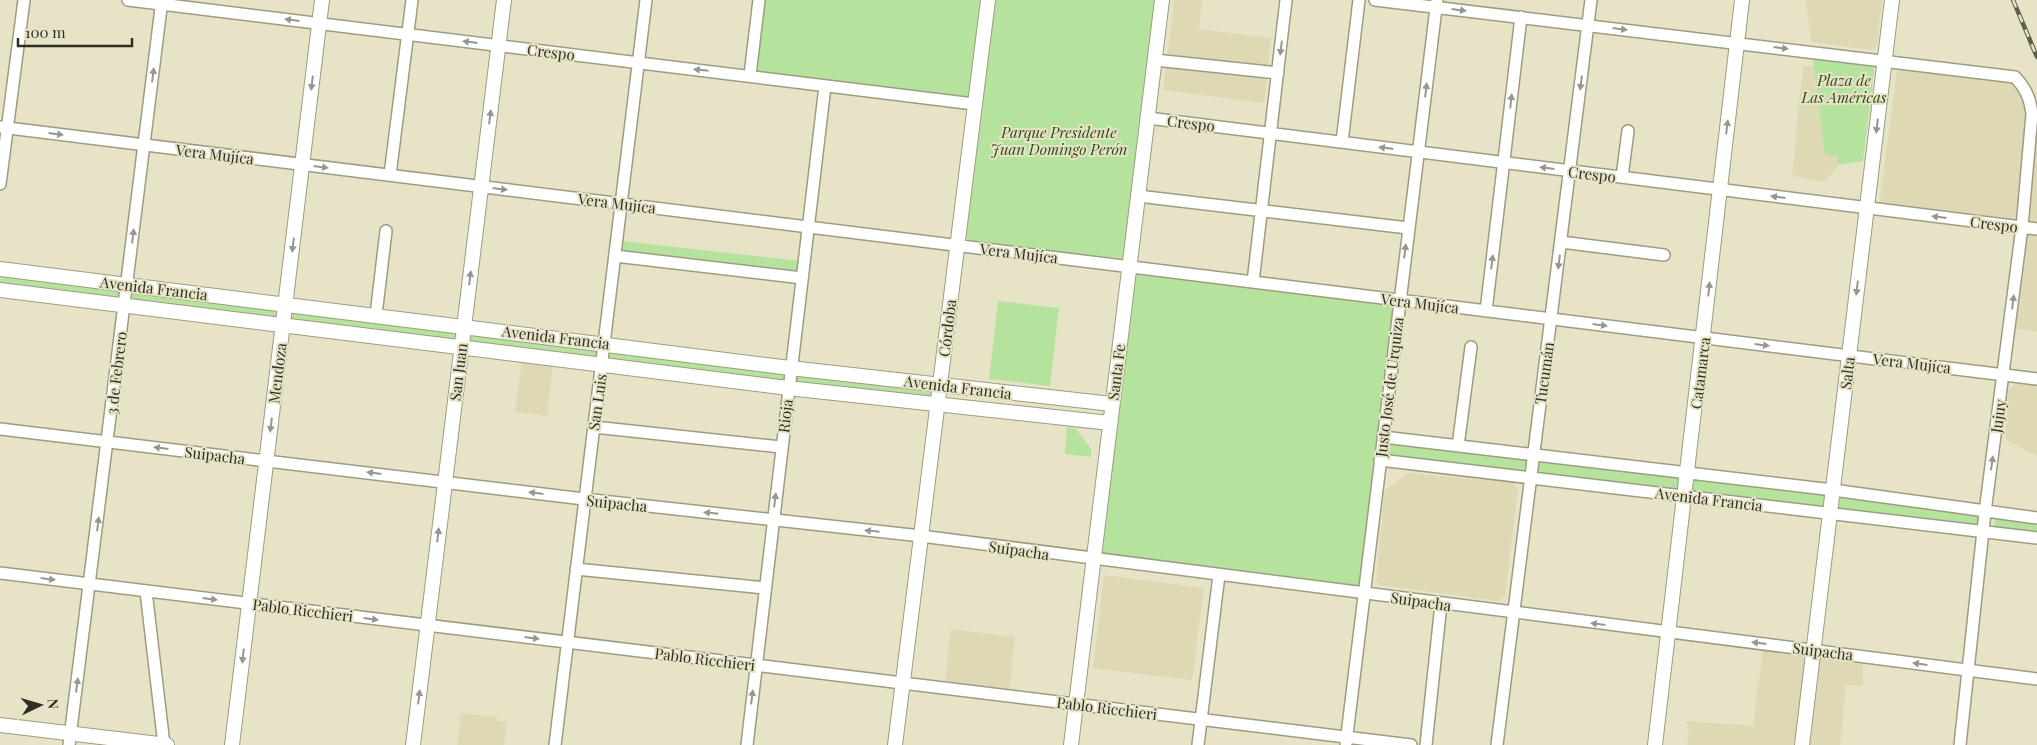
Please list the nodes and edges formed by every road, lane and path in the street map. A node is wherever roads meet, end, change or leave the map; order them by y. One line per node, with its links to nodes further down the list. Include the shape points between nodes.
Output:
1 (24, 0): 32 (street)
2 (128, 0): 16 (street, Crespo)
3 (322, 0): 19 (main road, Mendoza)
4 (412, 0): 21 (street)
5 (504, 0): 23 (main road, San Juan)
6 (646, 0): 26 (street, San Luis)
7 (758, 0): 28 (street)
8 (988, 0): 30 (main road, Córdoba)
9 (1162, 0): 24 (main road, Santa Fe)
10 (1286, 0): 27 (street, one-way to 27)
11 (1359, 0): 35 (street)
12 (1375, 0): 17 (street)
13 (1591, 0): 20 (street, Tucumán)
14 (1742, 0): 22 (main road, Catamarca)
15 (1892, 0): 25 (main road, Salta)
16 (162, 2): 19 (street, Crespo, one-way to 16); 36 (street, 3 de Febrero, one-way to 16)
17 (1436, 4): 18 (street, one-way to 18); 37 (street, Justo José de Urquiza, one-way to 17)
18 (1521, 17): 20 (street); 38 (street, one-way to 18)
19 (319, 24): 21 (street, Crespo); 39 (main road, Mendoza, one-way to 39)
20 (1588, 25): 22 (street, one-way to 22); 40 (street, Tucumán, one-way to 40)
21 (408, 34): 23 (street, Crespo, one-way to 21); 41 (street)
22 (1737, 43): 25 (street, one-way to 25); 45 (main road, Catamarca, one-way to 22)
23 (499, 46): 26 (street, Crespo); 44 (main road, San Juan, one-way to 23)
24 (1155, 60): 27 (street); 31 (main road, Santa Fe)
25 (1885, 60): 48 (main road, Salta, one-way to 48); 51 (street, Jujuy, via 2015,77 2025,88 2032,114)
26 (638, 63): 28 (street, Crespo, one-way to 26); 47 (street, San Luis)
27 (1278, 73): 34 (street)
28 (750, 76): 29 (street, Crespo)
29 (826, 86): 30 (street, Crespo); 50 (street, Rioja)
30 (974, 104): 56 (main road, Córdoba)
31 (1148, 118): 34 (street, Crespo); 46 (main road, Santa Fe)
32 (4, 128): 36 (street, Vera Mujíca, one-way to 36); 43 (street)
33 (1628, 130): 42 (street)
34 (1270, 133): 35 (street, Crespo); 49 (street)
35 (1342, 142): 37 (street, Crespo, one-way to 35)
36 (144, 145): 39 (street, Vera Mujíca); 63 (street, 3 de Febrero, one-way to 36)
37 (1418, 152): 38 (street, Crespo); 52 (street, Justo José de Urquiza)
38 (1504, 162): 40 (street, Crespo, one-way to 38); 68 (street, one-way to 38)
39 (302, 164): 41 (street, Vera Mujíca, one-way to 41); 66 (main road, Mendoza, one-way to 66)
40 (1570, 171): 42 (street, Crespo); 55 (street, Tucumán)
41 (390, 175): 44 (street, Vera Mujíca)
42 (1622, 177): 45 (street, Crespo)
43 (0, 184)
44 (481, 186): 47 (street, Vera Mujíca, one-way to 47); 72 (main road, San Juan, one-way to 44)
45 (1720, 190): 48 (street, Crespo, one-way to 45); 73 (main road, Catamarca, one-way to 45)
46 (1138, 196): 49 (street); 59 (main road, Santa Fe)
47 (621, 204): 50 (street, Vera Mujíca); 58 (street, San Luis)
48 (1867, 208): 51 (street, Crespo, one-way to 48); 77 (main road, Salta, one-way to 77)
49 (1261, 210): 52 (street); 62 (street)
50 (809, 226): 56 (street, Vera Mujíca); 61 (street, Rioja)
51 (2022, 227): 53 (street, Crespo); 80 (street, Jujuy, one-way to 51)
52 (1408, 228): 65 (street, Justo José de Urquiza, one-way to 52)
53 (2037, 229)
54 (386, 230): 69 (street)
55 (1562, 242): 57 (street); 70 (street, Tucumán, one-way to 70)
56 (957, 245): 59 (street, Vera Mujíca); 82 (main road, Córdoba)
57 (1664, 255)
58 (615, 256): 61 (street); 74 (street, San Luis)
59 (1129, 266): 62 (street, Vera Mujíca); 85 (main road, Santa Fe)
60 (0, 269): 63 (main road, Avenida Francia)
61 (802, 278): 79 (street, Rioja)
62 (1252, 282): 65 (street, Vera Mujíca)
63 (127, 285): 66 (main road, Avenida Francia); 67 (street, 3 de Febrero)
64 (0, 290): 67 (main road, Avenida Francia)
65 (1399, 300): 68 (street, Vera Mujíca); 89 (street, Justo José de Urquiza)
66 (286, 304): 69 (main road, Avenida Francia); 71 (main road, Mendoza)
67 (125, 305): 71 (main road, Avenida Francia); 90 (street, 3 de Febrero)
68 (1486, 311): 70 (street, Vera Mujíca)
69 (376, 315): 72 (main road, Avenida Francia)
70 (1552, 319): 73 (street, Vera Mujíca, one-way to 73); 93 (street, Tucumán)
71 (283, 325): 75 (main road, Avenida Francia); 95 (main road, Mendoza, one-way to 95)
72 (464, 326): 74 (main road, Avenida Francia); 75 (main road, San Juan)
73 (1704, 338): 77 (street, Vera Mujíca, one-way to 77); 96 (main road, Catamarca)
74 (604, 343): 78 (street, San Luis); 79 (main road, Avenida Francia)
75 (462, 346): 78 (main road, Avenida Francia); 98 (main road, San Juan)
76 (1471, 347): 91 (street)
77 (1849, 355): 80 (street, Vera Mujíca); 99 (main road, Salta)
78 (602, 364): 83 (main road, Avenida Francia); 87 (street, San Luis)
79 (790, 368): 82 (main road, Avenida Francia); 83 (street, Rioja)
80 (2003, 374): 81 (street, Vera Mujíca); 102 (street, Jujuy, one-way to 80)
81 (2037, 379)
82 (940, 384): 84 (main road, Córdoba); 85 (main road, Avenida Francia)
83 (788, 388): 84 (main road, Avenida Francia); 92 (street, Rioja)
84 (937, 403): 86 (main road, Avenida Francia); 107 (main road, Córdoba)
85 (1112, 404): 86 (main road, Santa Fe)
86 (1110, 423): 109 (main road, Santa Fe)
87 (594, 427): 92 (street); 101 (street, San Luis)
88 (0, 428): 90 (street, Suipacha)
89 (1383, 437): 91 (street, Avenida Francia); 94 (street, Justo José de Urquiza)
90 (108, 442): 95 (street, Suipacha, one-way to 90); 113 (street, 3 de Febrero, one-way to 90)
91 (1458, 446): 93 (street, Avenida Francia)
92 (782, 448): 105 (street, Rioja, one-way to 92)
93 (1532, 455): 96 (street, Avenida Francia); 97 (street, Tucumán)
94 (1380, 460): 97 (street, Avenida Francia); 116 (street, Justo José de Urquiza)
95 (267, 461): 98 (street, Suipacha, one-way to 95); 117 (main road, Mendoza)
96 (1688, 473): 99 (street, Avenida Francia); 100 (main road, Catamarca)
97 (1529, 478): 100 (street, Avenida Francia); 119 (street, Tucumán)
98 (445, 482): 101 (street, Suipacha, one-way to 98); 120 (main road, San Juan, one-way to 98)
99 (1833, 490): 102 (street, Avenida Francia); 103 (main road, Salta)
100 (1685, 496): 103 (street, Avenida Francia); 121 (main road, Catamarca)
101 (584, 499): 105 (street, Suipacha, one-way to 101); 110 (street, San Luis)
102 (1985, 512): 104 (street, Avenida Francia); 106 (street, Jujuy)
103 (1830, 513): 106 (street, Avenida Francia); 123 (main road, Salta)
104 (2037, 518)
105 (773, 520): 107 (street, Suipacha, one-way to 105); 114 (street, Rioja)
106 (1983, 532): 108 (street, Avenida Francia); 125 (street, Jujuy)
107 (921, 536): 109 (street, Suipacha); 127 (main road, Córdoba)
108 (2037, 538)
109 (1092, 559): 112 (street, Suipacha); 128 (main road, Santa Fe)
110 (576, 569): 114 (street); 122 (street, San Luis)
111 (0, 574): 113 (street, Pablo Ricchieri, one-way to 113)
112 (1219, 575): 116 (street, Suipacha); 129 (street)
113 (91, 584): 115 (street, Pablo Ricchieri); 131 (street, 3 de Febrero, one-way to 113)
114 (765, 588): 124 (street, Rioja)
115 (146, 591): 117 (street, Pablo Ricchieri, one-way to 117); 133 (street)
116 (1364, 593): 118 (street, Suipacha); 132 (street, Justo José de Urquiza)
117 (249, 604): 120 (street, Pablo Ricchieri, one-way to 120); 134 (main road, Mendoza, one-way to 134)
118 (1441, 604): 119 (street, Suipacha); 142 (street)
119 (1512, 614): 121 (street, Suipacha, one-way to 119); 143 (street, Tucumán)
120 (427, 626): 122 (street, Pablo Ricchieri, one-way to 122); 135 (main road, San Juan, one-way to 120)
121 (1668, 632): 123 (street, Suipacha, one-way to 121); 144 (main road, Catamarca)
122 (567, 642): 124 (street, Pablo Ricchieri); 136 (street, San Luis)
123 (1814, 650): 125 (street, Suipacha, one-way to 123); 145 (main road, Salta)
124 (756, 665): 127 (street, Pablo Ricchieri); 137 (street, Rioja, one-way to 124)
125 (1968, 670): 126 (street, Suipacha); 146 (street, Jujuy)
126 (2037, 678)
127 (903, 683): 128 (street, Pablo Ricchieri); 138 (main road, Córdoba)
128 (1075, 704): 129 (street, Pablo Ricchieri); 139 (main road, Santa Fe)
129 (1201, 720): 132 (street, Pablo Ricchieri); 140 (street)
130 (0, 725): 131 (main road)
131 (70, 739): 133 (main road)
132 (1346, 741): 141 (street, Pablo Ricchieri)
133 (166, 745)
134 (232, 745)
135 (413, 745)
136 (555, 745)
137 (747, 745)
138 (895, 745)
139 (1071, 745)
140 (1198, 745)
141 (1410, 745)
142 (1426, 745)
143 (1497, 745)
144 (1655, 745)
145 (1802, 745)
146 (1960, 745)

